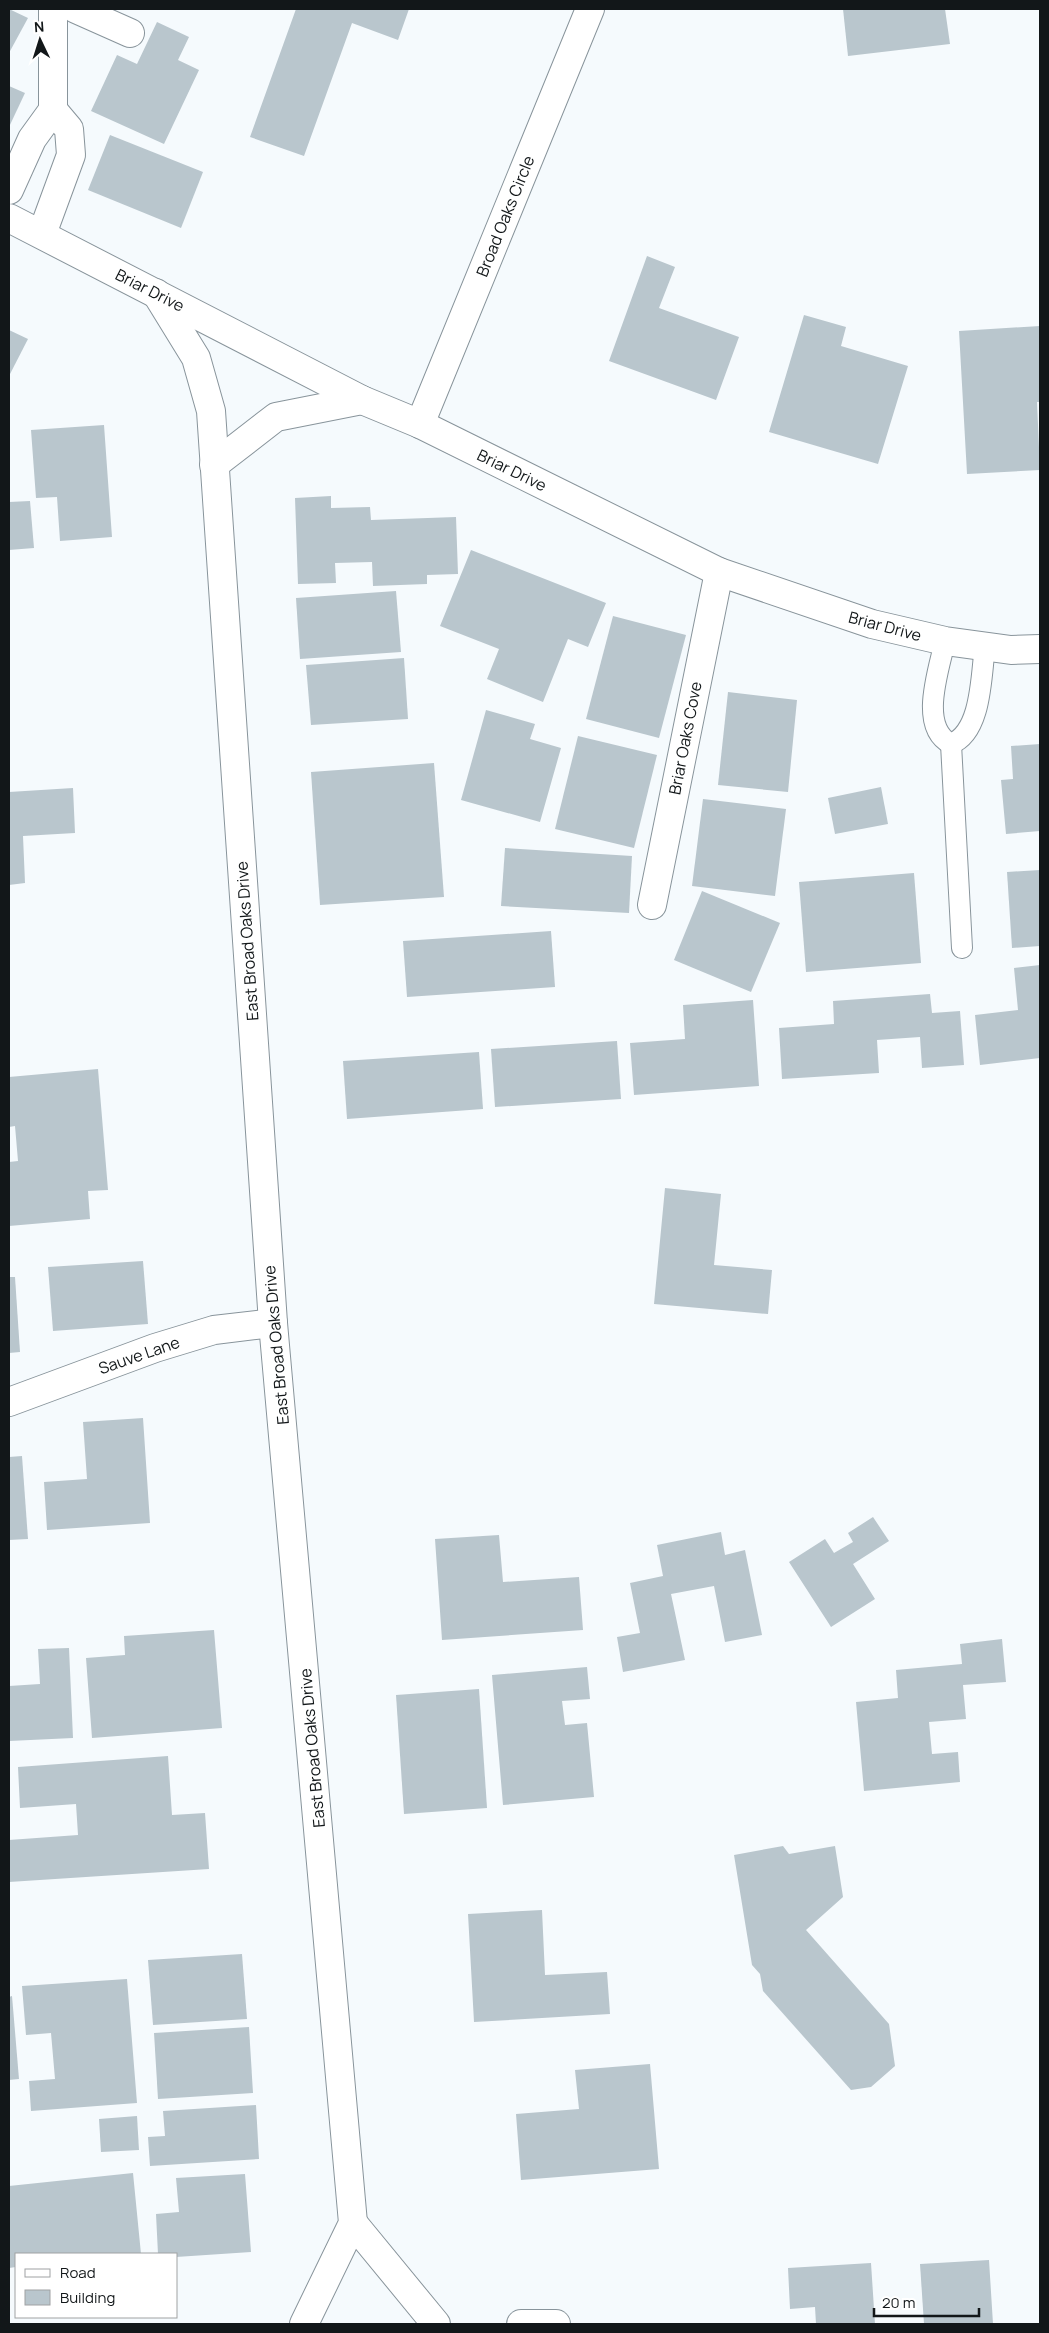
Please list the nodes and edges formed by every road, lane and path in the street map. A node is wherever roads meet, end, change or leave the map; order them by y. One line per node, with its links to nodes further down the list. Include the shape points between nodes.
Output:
1 (54, 9): 5 (street)
2 (76, 9): 4 (street)
3 (590, 9): 11 (street, Broad Oaks Circle)
4 (130, 33)
5 (53, 110): 6 (street, via 32,139); 8 (street, via 69,130 71,155)
6 (9, 190)
7 (9, 218): 8 (street, Briar Drive)
8 (42, 234): 9 (street, Briar Drive)
9 (156, 293): 10 (street, Briar Drive); 12 (street, East Broad Oaks Drive, via 196,358 211,411)
10 (362, 400): 11 (street, Briar Drive); 12 (street, via 276,417)
11 (420, 424): 13 (street, Briar Drive)
12 (214, 465): 20 (street, East Broad Oaks Drive)
13 (719, 572): 14 (street, Briar Drive, via 872,624); 18 (street, Briar Oaks Cove)
14 (945, 641): 15 (street, Briar Drive); 17 (lane, via 932,708 935,728 942,739)
15 (985, 646): 16 (street, Briar Drive, via 1011,650); 17 (lane, via 974,718 959,741)
16 (1040, 649)
17 (951, 744): 19 (lane)
18 (652, 905)
19 (962, 948)
20 (273, 1323): 21 (street, Sauve Lane, via 214,1330 155,1348); 22 (street, East Broad Oaks Drive)
21 (9, 1402)
22 (353, 2223): 23 (street); 24 (street)
23 (304, 2324)
24 (436, 2324)
25 (521, 2324): 26 (street)
26 (556, 2324)

